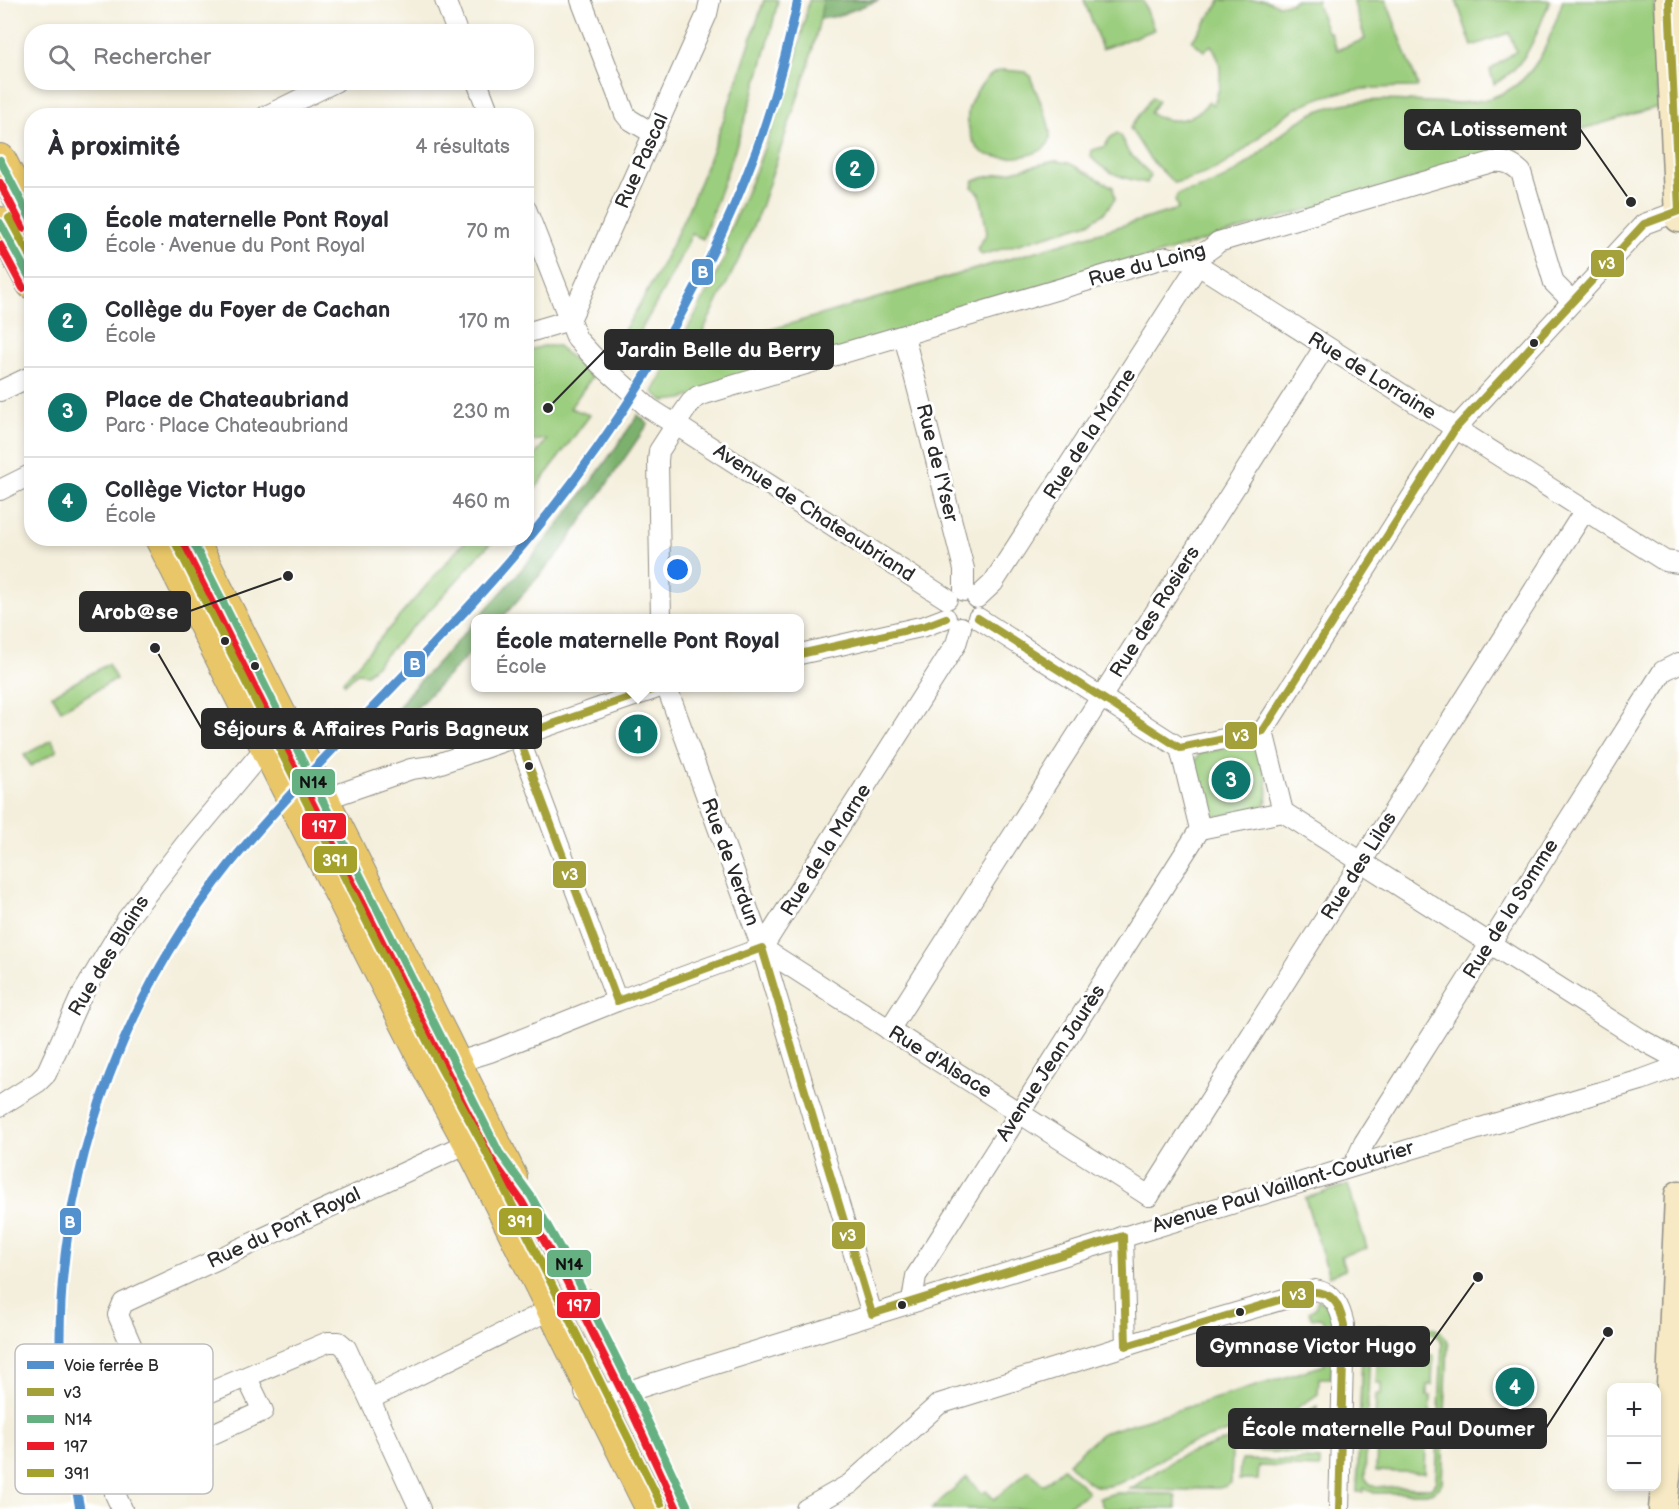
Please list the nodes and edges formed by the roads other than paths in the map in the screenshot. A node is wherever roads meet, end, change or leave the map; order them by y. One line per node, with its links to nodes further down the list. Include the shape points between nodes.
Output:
1 (445, 0): 5 (street)
2 (581, 0): 11 (street, via 625,114)
3 (710, 0): 11 (street, Rue Pascal)
4 (1669, 0): 10 (street)
5 (451, 24)
6 (319, 90): 8 (street)
7 (480, 90): 9 (street)
8 (282, 108)
9 (487, 108)
10 (1677, 116): 14 (street)
11 (654, 134): 21 (street, Rue Pascal)
12 (0, 160): 13 (main road)
13 (24, 207)
14 (1679, 211): 15 (street); 20 (street, via 1644,224)
15 (1679, 218)
16 (0, 223): 19 (main road)
17 (534, 229): 21 (street, Avenue de Chateaubriand)
18 (1196, 260): 20 (street, Rue du Loing, via 1218,242 1503,161 1521,172 1554,284); 23 (street, Rue du Loing, via 1167,258); 24 (street, Rue de Lorraine); 35 (street, Rue de la Marne, via 993,583)
19 (24, 268)
20 (1572, 300): 28 (street)
21 (570, 320): 22 (street); 27 (street, Avenue de Chateaubriand, via 577,339 599,363 649,408)
22 (534, 331)
23 (904, 336): 27 (street, Rue du Loing, via 698,396); 35 (street, Rue de l'Yser, via 964,569)
24 (1325, 346): 28 (street, Rue de Lorraine); 41 (street, Rue des Rosiers)
25 (24, 380): 26 (street)
26 (0, 392)
27 (675, 424): 35 (street, Avenue de Chateaubriand); 36 (street, via 658,461)
28 (1455, 429): 31 (street, Rue de Lorraine); 42 (street)
29 (24, 478): 30 (street)
30 (0, 490)
31 (1585, 510): 34 (street, Rue de Lorraine, via 1665,561); 49 (street, Rue des Lilas)
32 (165, 546): 44 (main road)
33 (194, 546): 44 (main road)
34 (1679, 563)
35 (962, 608): 37 (street, via 925,626); 41 (street, Avenue de Chateaubriand); 51 (street, Rue de la Marne, via 956,644)
36 (662, 614)
37 (804, 653)
38 (1679, 663): 50 (street, Rue de la Somme, via 1664,671)
39 (643, 692): 43 (street)
40 (669, 692): 51 (street, Rue de Verdun)
41 (1101, 697): 45 (street, Avenue de Chateaubriand); 53 (street, Rue des Rosiers)
42 (1263, 730): 45 (street); 47 (street)
43 (518, 736): 46 (street); 52 (street)
44 (276, 748): 46 (main road); 57 (street, Rue des Blains, via 190,837 127,919 80,998 45,1074)
45 (1180, 748): 48 (street)
46 (313, 802): 55 (main road); 66 (main road, via 430,1070)
47 (1283, 812): 48 (street); 49 (street)
48 (1200, 829): 58 (street, Avenue Jean Jaurès)
49 (1362, 861): 50 (street); 62 (street, Rue des Lilas)
50 (1489, 943): 54 (street, via 1642,1041); 60 (street, Rue de la Somme)
51 (762, 948): 52 (street); 53 (street, Rue d'Alsace); 67 (street, Rue de Verdun)
52 (617, 1001): 55 (street)
53 (889, 1030): 58 (street, Rue d'Alsace)
54 (1679, 1060)
55 (455, 1063): 66 (main road)
56 (1679, 1066): 60 (street, Avenue Paul Vaillant-Couturier)
57 (0, 1106)
58 (1019, 1112): 62 (street, Rue d'Alsace); 65 (street, Avenue Jean Jaurès, via 916,1276)
59 (457, 1148): 68 (street, Rue du Pont Royal, via 123,1303 118,1315)
60 (1354, 1165): 63 (street, Avenue Paul Vaillant-Couturier)
61 (1679, 1195): 82 (street)
62 (1149, 1196): 63 (street)
63 (1159, 1225): 64 (street, Avenue Paul Vaillant-Couturier)
64 (1123, 1236): 65 (street, Avenue Paul Vaillant-Couturier); 69 (street)
65 (912, 1302): 67 (street, Avenue Paul Vaillant-Couturier)
66 (562, 1308): 72 (main road); 73 (street)
67 (872, 1314): 72 (street, Avenue Paul Vaillant-Couturier)
68 (131, 1344)
69 (1126, 1346): 80 (street, via 939,1404 850,1484); 81 (street, via 1306,1292 1323,1292 1331,1297 1341,1309 1344,1325)
70 (247, 1377): 71 (street, Rue du Pont Royal); 73 (street, via 328,1342 339,1342 346,1348); 74 (street, via 263,1411)
71 (213, 1391)
72 (605, 1392): 78 (main road); 79 (main road)
73 (370, 1399): 77 (street)
74 (213, 1434)
75 (115, 1494): 76 (street)
76 (122, 1509)
77 (420, 1509)
78 (652, 1509)
79 (674, 1509)
80 (806, 1509)
81 (1339, 1509)
82 (1663, 1509)

